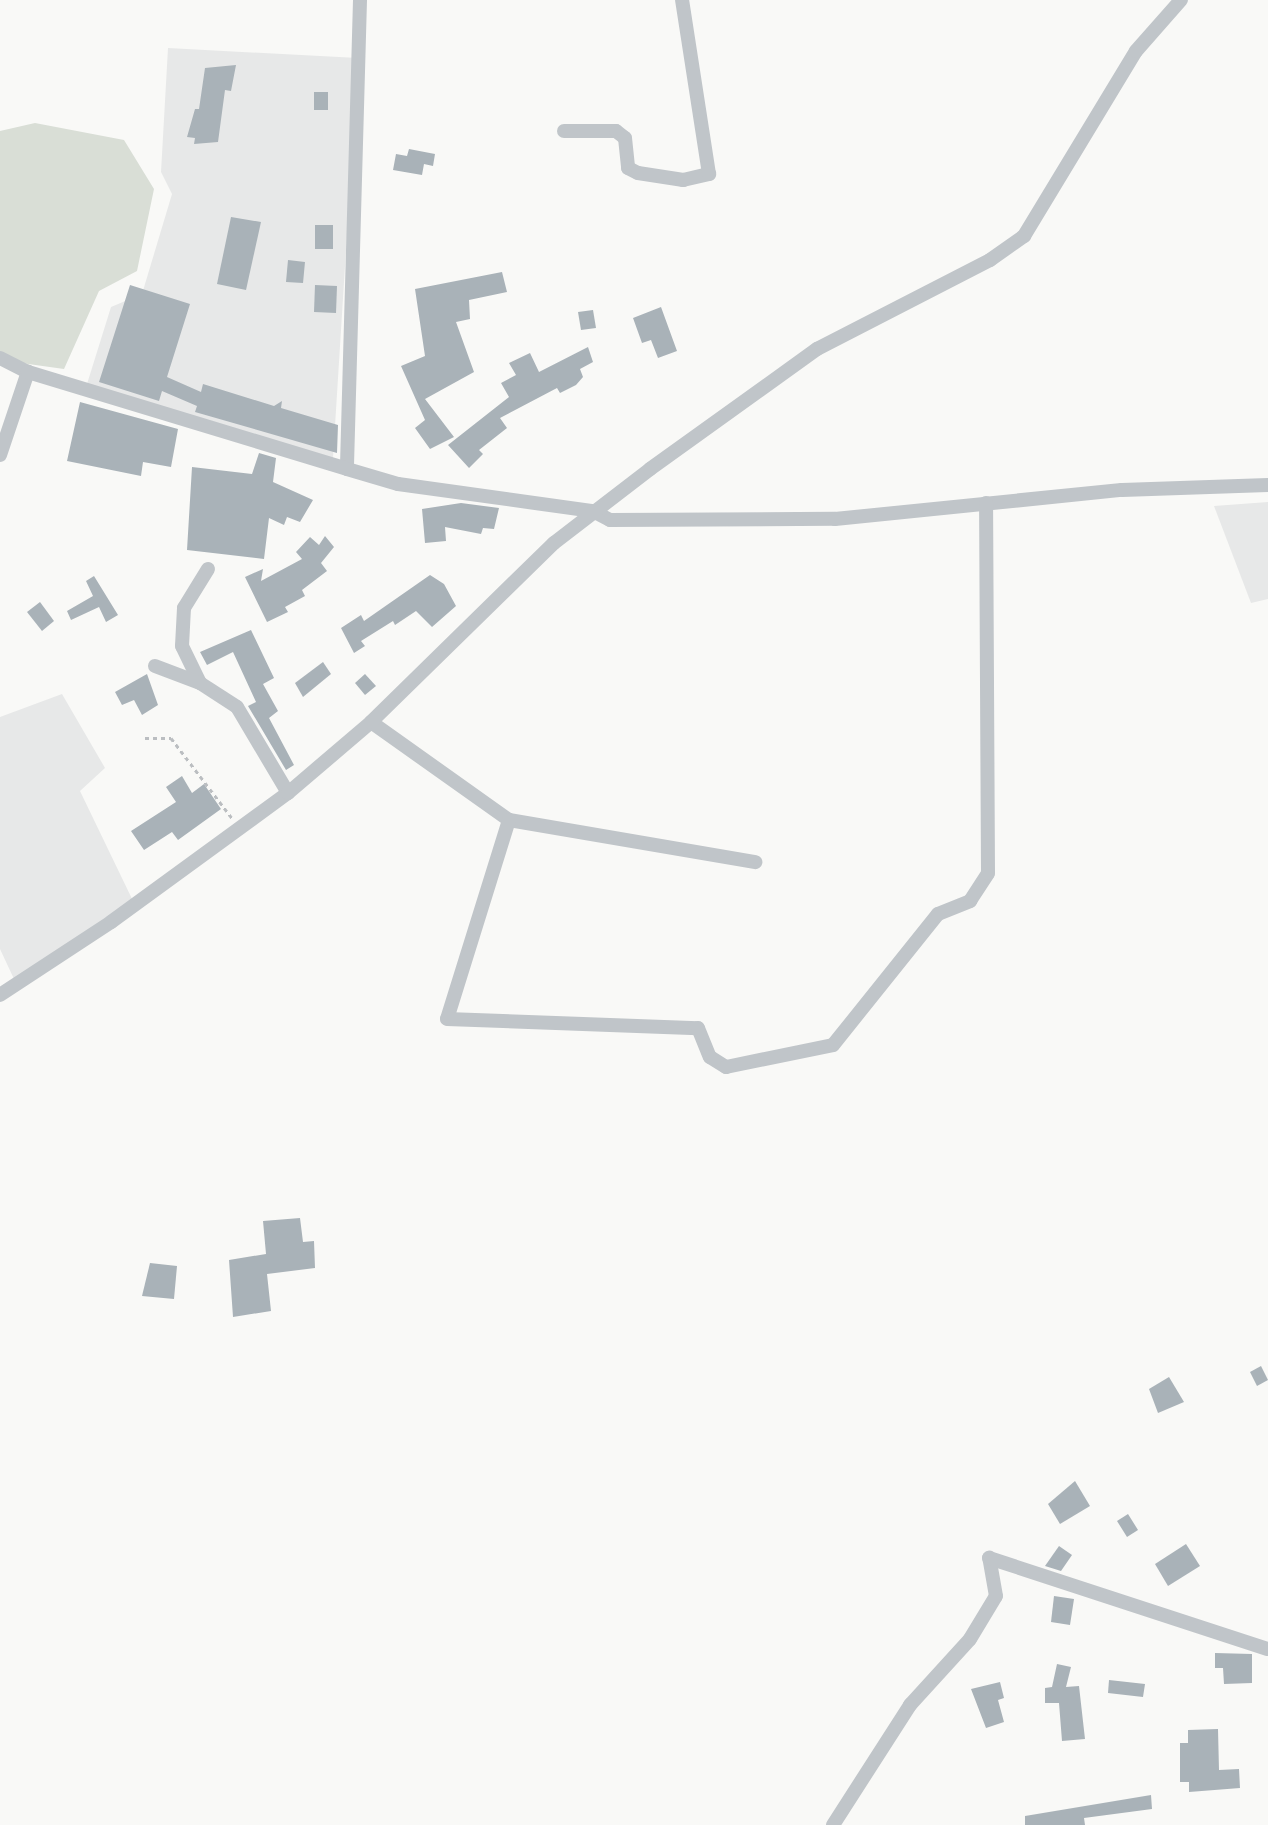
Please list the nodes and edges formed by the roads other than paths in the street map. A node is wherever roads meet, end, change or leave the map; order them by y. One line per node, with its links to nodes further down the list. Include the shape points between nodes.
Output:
1 (360, 0): 8 (street)
2 (682, 0): 4 (street, via 709,174 683,180 638,173 628,168 625,138 616,131)
3 (1181, 0): 11 (street, via 1136,51 1024,236 990,260 817,349)
4 (564, 131)
5 (0, 358): 6 (street)
6 (28, 372): 7 (street); 8 (street)
7 (0, 455)
8 (347, 469): 11 (street, via 398,484)
9 (1268, 485): 10 (street, via 1122,490)
10 (986, 503): 11 (street, via 835,519 610,520); 17 (street, via 988,873 970,901 938,914 833,1045 726,1067 710,1057 698,1028 447,1019 467,941)
11 (593, 511): 15 (street)
12 (208, 569): 14 (street, via 184,608 182,646)
13 (155, 666): 14 (street)
14 (200, 683): 16 (street, via 237,707)
15 (371, 722): 16 (street); 17 (street)
16 (288, 793): 19 (street)
17 (509, 820): 18 (street)
18 (755, 862)
19 (0, 995)
20 (1268, 1649): 21 (street, via 989,1558 996,1596 970,1639 910,1705)
21 (833, 1825)

